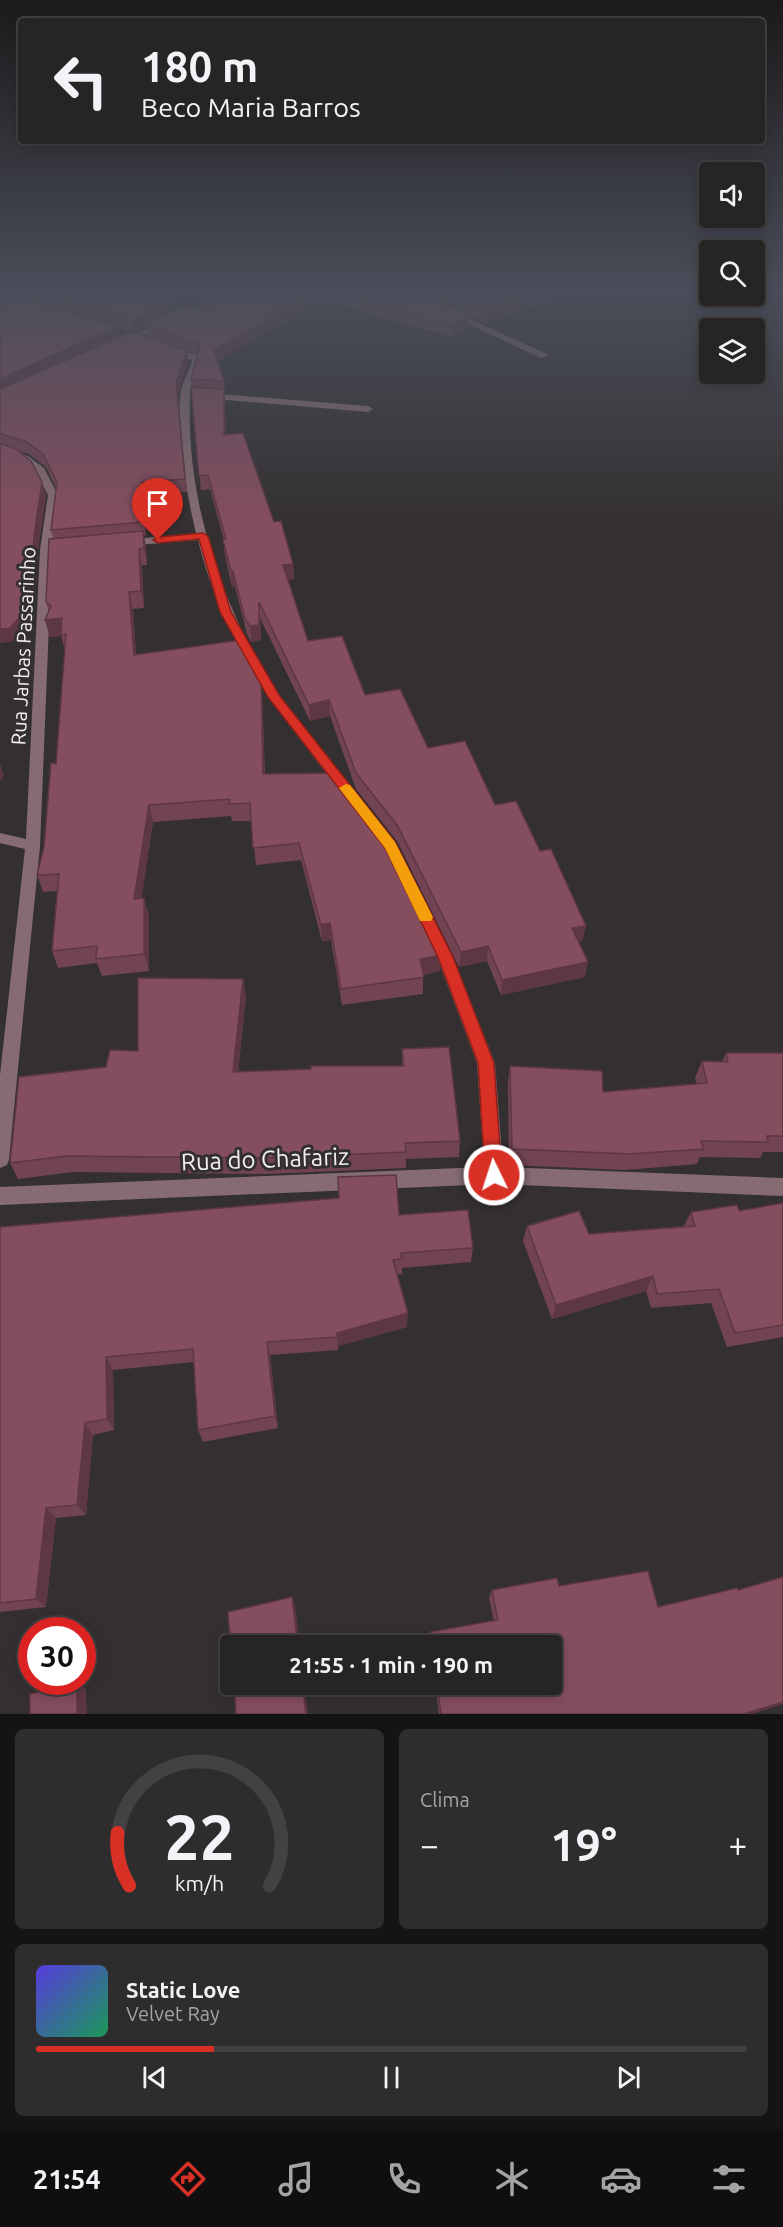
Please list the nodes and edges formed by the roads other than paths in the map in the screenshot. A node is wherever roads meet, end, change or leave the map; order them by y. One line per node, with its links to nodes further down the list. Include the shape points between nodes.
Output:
1 (194, 368): 2 (street)
2 (185, 395): 3 (street); 5 (street, via 190,468)
3 (368, 409)
4 (0, 450): 8 (street, Rua Jarbas Passarinho, via 24,458 40,470 53,495)
5 (203, 536): 6 (street); 10 (street, via 225,612 274,697 390,846 445,957 486,1063)
6 (113, 544)
7 (0, 838): 8 (street)
8 (33, 846): 9 (street, Rua Jarbas Passarinho)
9 (0, 1159)
10 (494, 1175): 11 (street, Rua do Chafariz); 12 (street, Rua do Chafariz)
11 (783, 1187)
12 (0, 1196)

